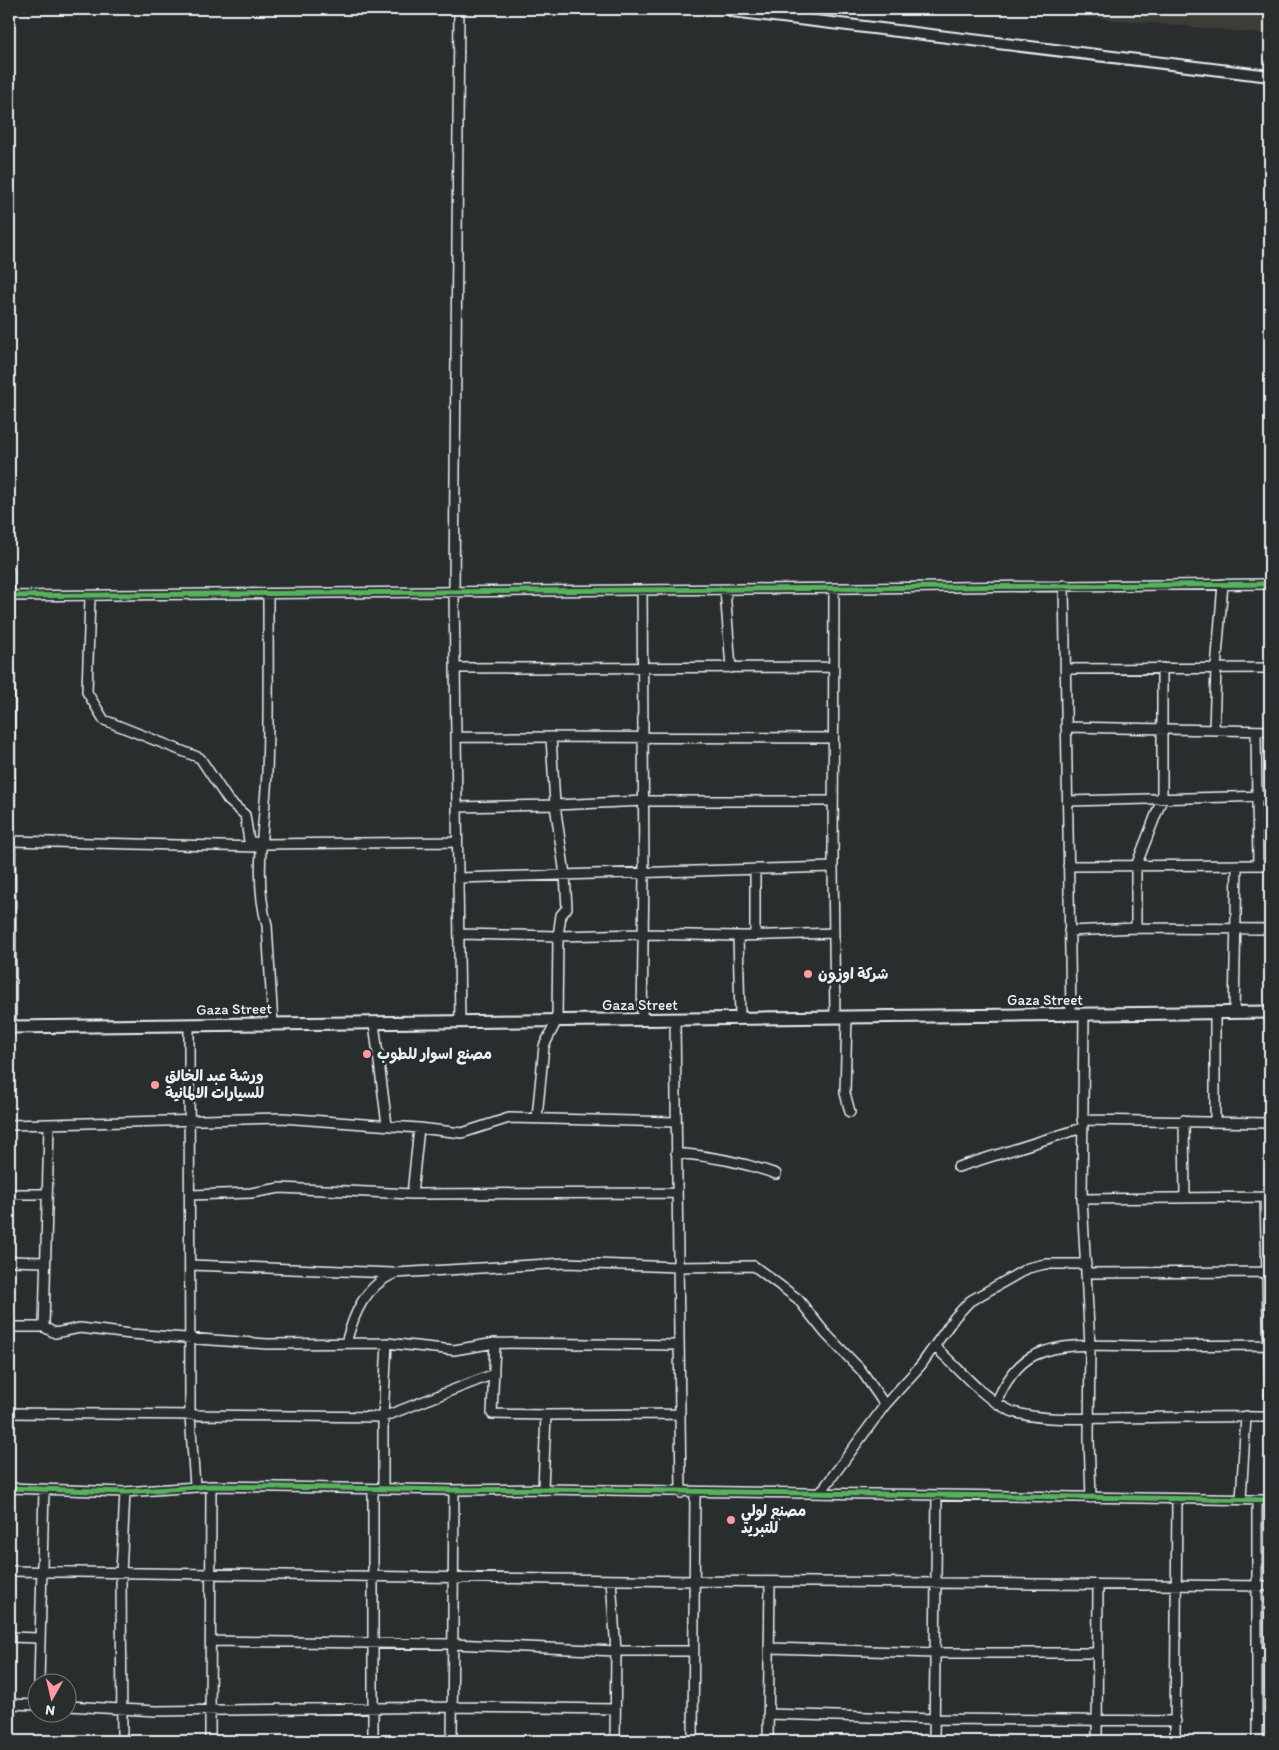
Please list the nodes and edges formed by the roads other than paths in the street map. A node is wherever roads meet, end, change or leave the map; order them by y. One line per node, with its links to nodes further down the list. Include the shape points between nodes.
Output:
1 (459, 9): 12 (street)
2 (732, 11): 3 (street)
3 (1270, 76)
4 (9, 571): 5 (street)
5 (9, 582): 14 (street)
6 (1223, 584): 7 (street); 8 (street); 23 (street)
7 (1270, 584)
8 (1064, 585): 9 (street); 21 (street)
9 (834, 588): 11 (street); 17 (street)
10 (642, 590): 11 (street); 12 (street); 19 (street)
11 (725, 590): 20 (street)
12 (454, 592): 13 (street); 18 (street)
13 (268, 594): 15 (street); 45 (street, via 269,696)
14 (9, 596): 15 (street); 16 (street)
15 (90, 596): 45 (street, via 87,692 104,720 200,758 228,800 245,815 249,841)
16 (9, 666): 25 (street)
17 (833, 667): 20 (street); 34 (street)
18 (455, 668): 19 (street); 31 (street)
19 (642, 668): 20 (street); 33 (street)
20 (731, 668)
21 (1065, 668): 22 (street); 26 (street)
22 (1162, 668): 23 (street); 27 (street)
23 (1216, 668): 24 (street); 28 (street)
24 (1270, 668)
25 (9, 723): 43 (street)
26 (1066, 728): 27 (street); 40 (street)
27 (1162, 729): 28 (street); 37 (street)
28 (1214, 730): 29 (street)
29 (1256, 731): 30 (street); 36 (street)
30 (1270, 731)
31 (456, 737): 32 (street); 42 (street)
32 (551, 737): 33 (street); 41 (street)
33 (644, 737): 34 (street); 38 (street)
34 (833, 738): 39 (street)
35 (1270, 796): 36 (street)
36 (1257, 797): 37 (street); 47 (street)
37 (1162, 799): 40 (street); 50 (street)
38 (644, 801): 39 (street); 41 (street); 53 (street)
39 (833, 801): 51 (street)
40 (1068, 801): 49 (street)
41 (556, 805): 42 (street); 54 (street)
42 (457, 807): 44 (street)
43 (10, 841): 45 (street); 80 (street)
44 (457, 842): 45 (street); 55 (street)
45 (262, 846): 78 (street, via 263,909 267,925)
46 (1237, 865): 47 (street); 50 (street); 57 (street)
47 (1258, 865): 48 (street)
48 (1270, 865)
49 (1068, 866): 50 (street); 59 (street)
50 (1136, 866): 56 (street)
51 (832, 867): 52 (street); 60 (street)
52 (755, 869): 53 (street); 63 (street)
53 (644, 872): 54 (street); 62 (street)
54 (565, 875): 55 (street); 64 (street, via 567,908 560,915)
55 (458, 878): 61 (street)
56 (1136, 928): 57 (street); 59 (street)
57 (1236, 928): 58 (street); 66 (street)
58 (1270, 929)
59 (1069, 931): 69 (street)
60 (834, 933): 63 (street); 71 (street)
61 (459, 934): 64 (street); 76 (street)
62 (643, 934): 64 (street); 65 (street); 74 (street)
63 (754, 935): 65 (street)
64 (558, 936): 73 (street)
65 (738, 936): 72 (street)
66 (1234, 1012): 67 (main road, Gaza Street); 68 (main road, Gaza Street)
67 (1270, 1012)
68 (1215, 1013): 70 (main road, Gaza Street); 85 (street)
69 (1071, 1014): 70 (main road, Gaza Street); 71 (main road, Gaza Street)
70 (1084, 1016): 88 (street)
71 (841, 1017): 72 (main road, Gaza Street); 81 (street, via 845,1093)
72 (740, 1018): 75 (main road, Gaza Street)
73 (557, 1020): 74 (main road, Gaza Street); 76 (main road, Gaza Street); 82 (street, via 544,1046)
74 (642, 1020): 75 (main road, Gaza Street)
75 (675, 1020): 86 (street)
76 (460, 1021): 77 (main road, Gaza Street)
77 (374, 1022): 78 (main road, Gaza Street); 91 (street)
78 (273, 1024): 79 (main road, Gaza Street)
79 (189, 1025): 80 (main road, Gaza Street); 83 (street)
80 (10, 1027)
81 (850, 1112)
82 (537, 1117): 86 (street); 92 (street, via 509,1118 462,1133)
83 (189, 1120): 90 (street); 91 (street, via 296,1118); 101 (street)
84 (1184, 1120): 85 (street); 88 (street); 102 (street)
85 (1215, 1120): 87 (street)
86 (675, 1122): 93 (street)
87 (1270, 1123)
88 (1082, 1124): 94 (street); 103 (street)
89 (9, 1125): 90 (street)
90 (49, 1125): 98 (street)
91 (387, 1125): 92 (street)
92 (419, 1128): 99 (street)
93 (676, 1153): 95 (street, via 714,1157); 96 (street)
94 (958, 1166)
95 (776, 1174)
96 (677, 1193): 99 (street); 107 (street)
97 (9, 1194): 98 (street)
98 (46, 1194): 105 (street)
99 (412, 1194): 101 (street, via 280,1188 251,1193)
100 (1268, 1194): 102 (street); 109 (street)
101 (190, 1195): 106 (street)
102 (1185, 1198): 103 (street)
103 (1082, 1199): 108 (street)
104 (9, 1261): 105 (street)
105 (44, 1262): 111 (street)
106 (190, 1265): 110 (street); 113 (street)
107 (678, 1267): 110 (street, via 566,1263); 117 (street); 124 (street, via 746,1265 760,1269 798,1299 861,1370)
108 (1087, 1269): 109 (street); 119 (street); 120 (street, via 1045,1264 1028,1268 970,1301)
109 (1269, 1272): 118 (street)
110 (395, 1273): 114 (street, via 381,1280 362,1301 353,1316)
111 (44, 1327): 112 (street); 113 (street, via 55,1333 80,1328)
112 (9, 1328)
113 (191, 1338): 114 (street, via 267,1344); 128 (street)
114 (346, 1343): 115 (street)
115 (387, 1343): 116 (street, via 454,1350); 131 (street)
116 (494, 1343): 117 (street); 121 (street)
117 (679, 1345): 126 (street)
118 (1270, 1345): 119 (street); 122 (street)
119 (1090, 1346): 123 (street, via 1054,1349 1034,1356 1015,1372); 132 (street)
120 (935, 1347): 123 (street, via 973,1385); 124 (street)
121 (494, 1374): 127 (street, via 492,1414); 131 (street)
122 (1270, 1399)
123 (997, 1401): 132 (street, via 1020,1414)
124 (885, 1406): 143 (street)
125 (9, 1413): 128 (street)
126 (680, 1414): 127 (street); 144 (street)
127 (546, 1415): 138 (street)
128 (190, 1416): 131 (street); 133 (street)
129 (1246, 1416): 130 (street); 132 (street); 148 (street)
130 (1270, 1416)
131 (383, 1417): 137 (street)
132 (1090, 1418): 146 (street)
133 (195, 1486): 134 (street); 141 (street)
134 (212, 1486): 136 (street); 154 (street)
135 (9, 1488): 139 (street)
136 (373, 1489): 137 (street); 155 (street)
137 (383, 1489): 140 (street)
138 (543, 1489): 140 (street); 144 (street)
139 (44, 1490): 141 (street); 152 (street)
140 (454, 1490): 156 (street)
141 (125, 1492): 153 (street)
142 (695, 1492): 143 (street); 144 (street); 158 (street)
143 (821, 1492): 145 (street)
144 (681, 1493)
145 (937, 1496): 146 (street); 160 (street)
146 (1091, 1498): 147 (street)
147 (1177, 1499): 148 (street); 162 (street)
148 (1241, 1499): 149 (street)
149 (1257, 1500): 150 (street); 163 (street)
150 (1270, 1500)
151 (9, 1571): 152 (street)
152 (41, 1572): 153 (street); 166 (street)
153 (121, 1573): 154 (street); 183 (street)
154 (212, 1575): 155 (street); 167 (street)
155 (371, 1577): 156 (street); 168 (street)
156 (452, 1578): 157 (street); 169 (street)
157 (612, 1580): 158 (street); 171 (street)
158 (694, 1582): 159 (street); 172 (street)
159 (770, 1582): 160 (street); 170 (street)
160 (936, 1584): 161 (street); 175 (street)
161 (1098, 1586): 162 (street); 176 (street)
162 (1177, 1586): 163 (street); 189 (street)
163 (1256, 1586): 164 (street); 173 (street)
164 (1270, 1586)
165 (9, 1637): 166 (street)
166 (40, 1638): 177 (street)
167 (211, 1641): 168 (street); 185 (street)
168 (372, 1643): 169 (street); 182 (street)
169 (453, 1644): 171 (street); 181 (street)
170 (771, 1648): 175 (street); 186 (street)
171 (616, 1651): 172 (street); 184 (street)
172 (694, 1651): 197 (street)
173 (1257, 1652): 174 (street); 190 (street)
174 (1270, 1652)
175 (935, 1653): 176 (street); 187 (street)
176 (1096, 1653): 188 (street)
177 (39, 1672)
178 (9, 1704): 179 (street)
179 (28, 1705)
180 (78, 1707): 183 (street)
181 (452, 1707): 182 (street); 184 (street); 195 (street)
182 (374, 1708): 185 (street); 194 (street)
183 (123, 1709): 185 (street); 192 (street)
184 (615, 1709): 196 (street)
185 (209, 1710): 193 (street)
186 (769, 1714): 187 (street); 198 (street)
187 (934, 1719): 188 (street); 199 (street)
188 (1097, 1720): 189 (street); 200 (street)
189 (1176, 1720): 201 (street)
190 (1257, 1720): 191 (street); 202 (street)
191 (1270, 1721)
192 (122, 1741)
193 (210, 1741)
194 (373, 1741)
195 (452, 1741)
196 (615, 1741)
197 (693, 1741)
198 (768, 1741)
199 (934, 1741)
200 (1097, 1741)
201 (1175, 1741)
202 (1257, 1741)

